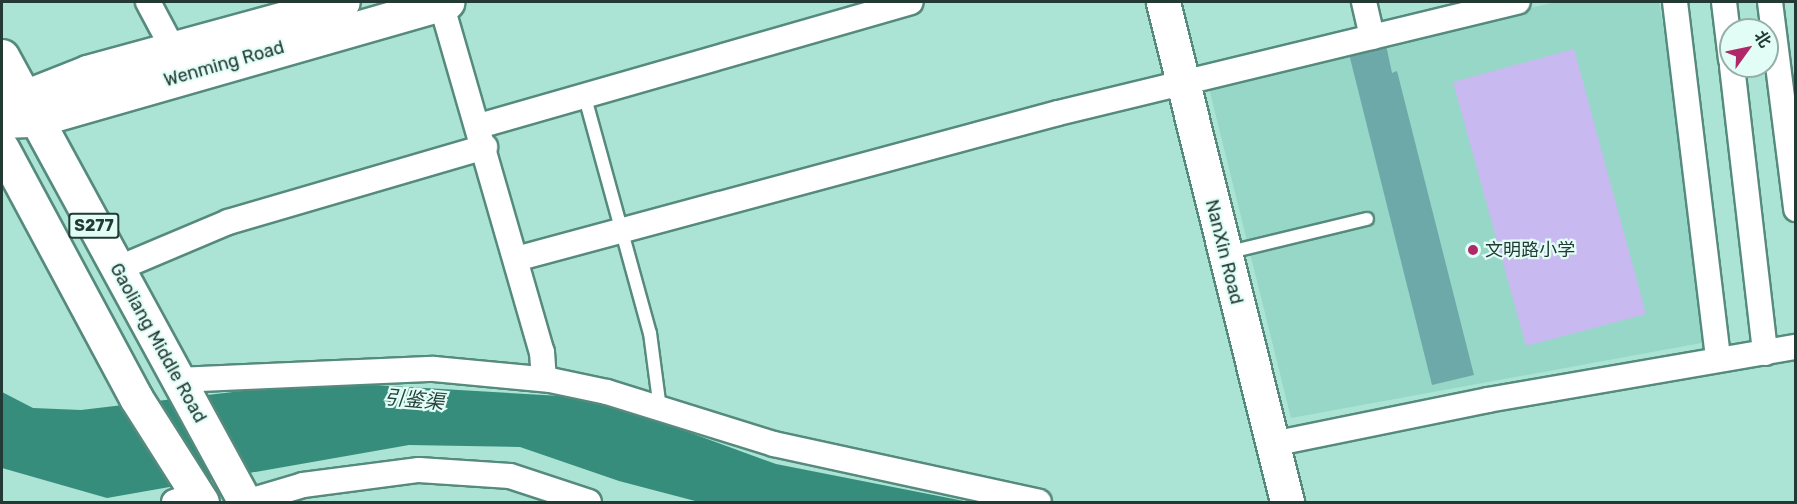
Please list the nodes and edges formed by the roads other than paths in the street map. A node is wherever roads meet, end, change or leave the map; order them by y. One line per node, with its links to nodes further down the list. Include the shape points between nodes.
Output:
1 (148, 2): 13 (street)
2 (343, 2): 13 (main road, Wenming Road)
3 (444, 2): 18 (main road, Wenming Road); 20 (street)
4 (911, 2): 17 (street)
5 (1163, 2): 16 (main road, NanXin Road)
6 (1364, 2): 12 (street)
7 (1518, 2): 12 (street)
8 (1675, 2): 32 (street)
9 (1724, 2): 11 (street)
10 (1770, 2): 22 (street)
11 (1726, 18)
12 (1372, 37): 16 (street)
13 (172, 47): 18 (main road, Wenming Road, via 87,72)
14 (2, 56): 18 (main road, Gaoliang Middle Road / S277)
15 (1733, 78): 30 (street)
16 (1184, 83): 24 (street); 25 (main road, NanXin Road)
17 (584, 94): 20 (street); 24 (lane)
18 (21, 110): 19 (main road, Wenming Road); 27 (main road, Gaoliang Middle Road / S277)
19 (2, 121)
20 (482, 137): 26 (street); 27 (street, via 228,222)
21 (2, 148): 31 (main road, S277)
22 (1796, 208)
23 (1367, 219): 25 (lane)
24 (620, 231): 26 (street); 35 (lane, via 650,333)
25 (1224, 253): 36 (main road, NanXin Road)
26 (516, 259): 33 (street, via 542,352)
27 (117, 269): 28 (main road, Gaoliang Middle Road / S277)
28 (153, 335): 31 (main road); 34 (main road, Gaoliang Middle Road / S277)
29 (1796, 347): 30 (street)
30 (1765, 353): 32 (street)
31 (112, 354): 37 (main road, S277)
32 (1718, 359): 36 (street, via 1488,399)
33 (544, 380): 34 (street, via 434,369); 35 (street)
34 (182, 388): 39 (main road, Gaoliang Middle Road / S277)
35 (660, 409): 38 (street, via 774,444)
36 (1272, 444): 42 (main road, NanXin Road)
37 (188, 494)
38 (1010, 499): 41 (street)
39 (244, 500): 40 (street, via 303,485 419,470 510,476)
40 (589, 502)
41 (1039, 502)
42 (1287, 502)

